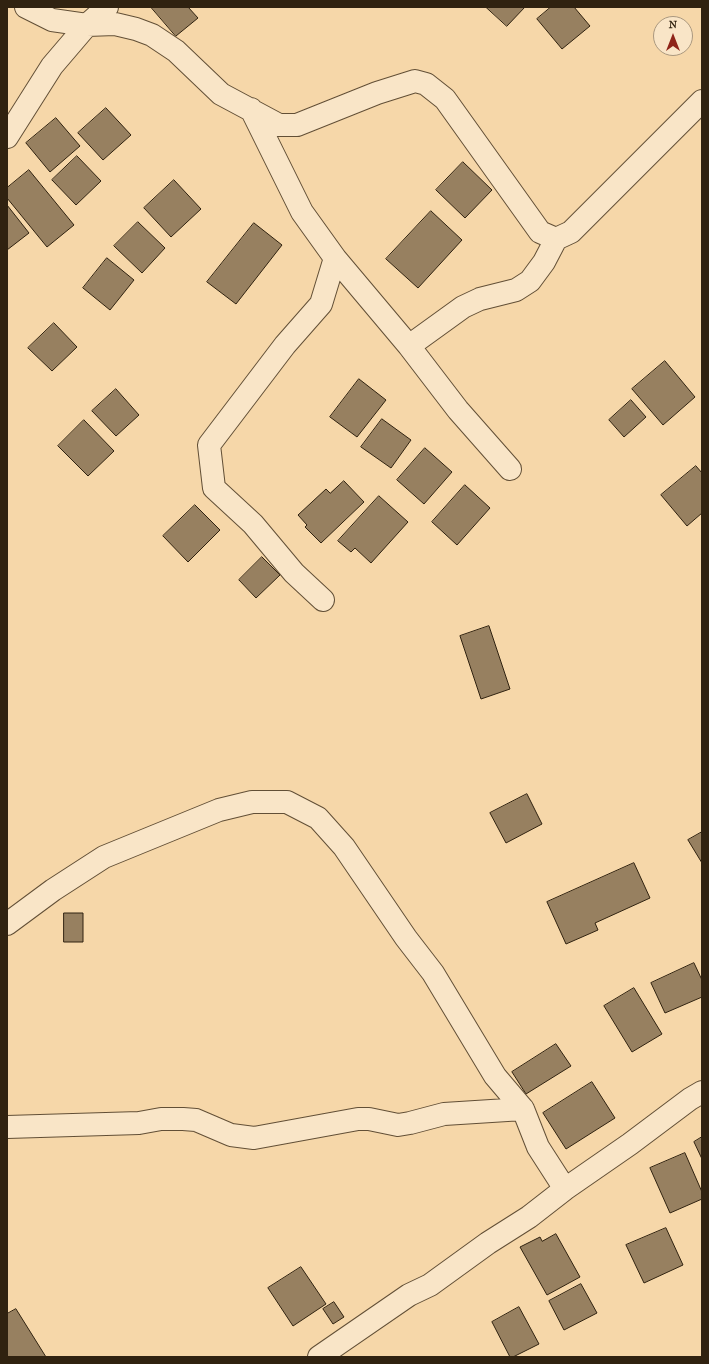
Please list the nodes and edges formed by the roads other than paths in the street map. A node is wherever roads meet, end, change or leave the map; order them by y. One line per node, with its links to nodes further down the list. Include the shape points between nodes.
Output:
1 (26, 7): 3 (street, via 52,20)
2 (107, 7): 3 (street)
3 (86, 25): 5 (street, via 115,24 152,36 176,51 221,94); 6 (street, via 52,66)
4 (702, 101): 7 (street, via 571,232)
5 (251, 109): 7 (street, via 279,125 297,125 385,91 415,82 426,84 445,99 540,232); 8 (street, via 302,212)
6 (7, 137)
7 (556, 239): 9 (street, via 530,281 516,290 463,306)
8 (335, 258): 9 (street); 11 (street, via 321,304 285,345 209,445 214,488 253,524 294,573)
9 (410, 346): 10 (street, via 458,410)
10 (510, 469)
11 (323, 600)
12 (7, 924): 14 (street, via 104,857 219,810 252,802 288,802 318,818 344,847 433,974 496,1076)
13 (702, 1092): 16 (street)
14 (523, 1109): 15 (street, via 444,1114 398,1125 358,1119 254,1138 231,1135 196,1120 183,1118 139,1123); 16 (street, via 538,1147)
15 (7, 1126)
16 (565, 1189): 17 (street, via 430,1285 410,1295)
17 (319, 1357)

